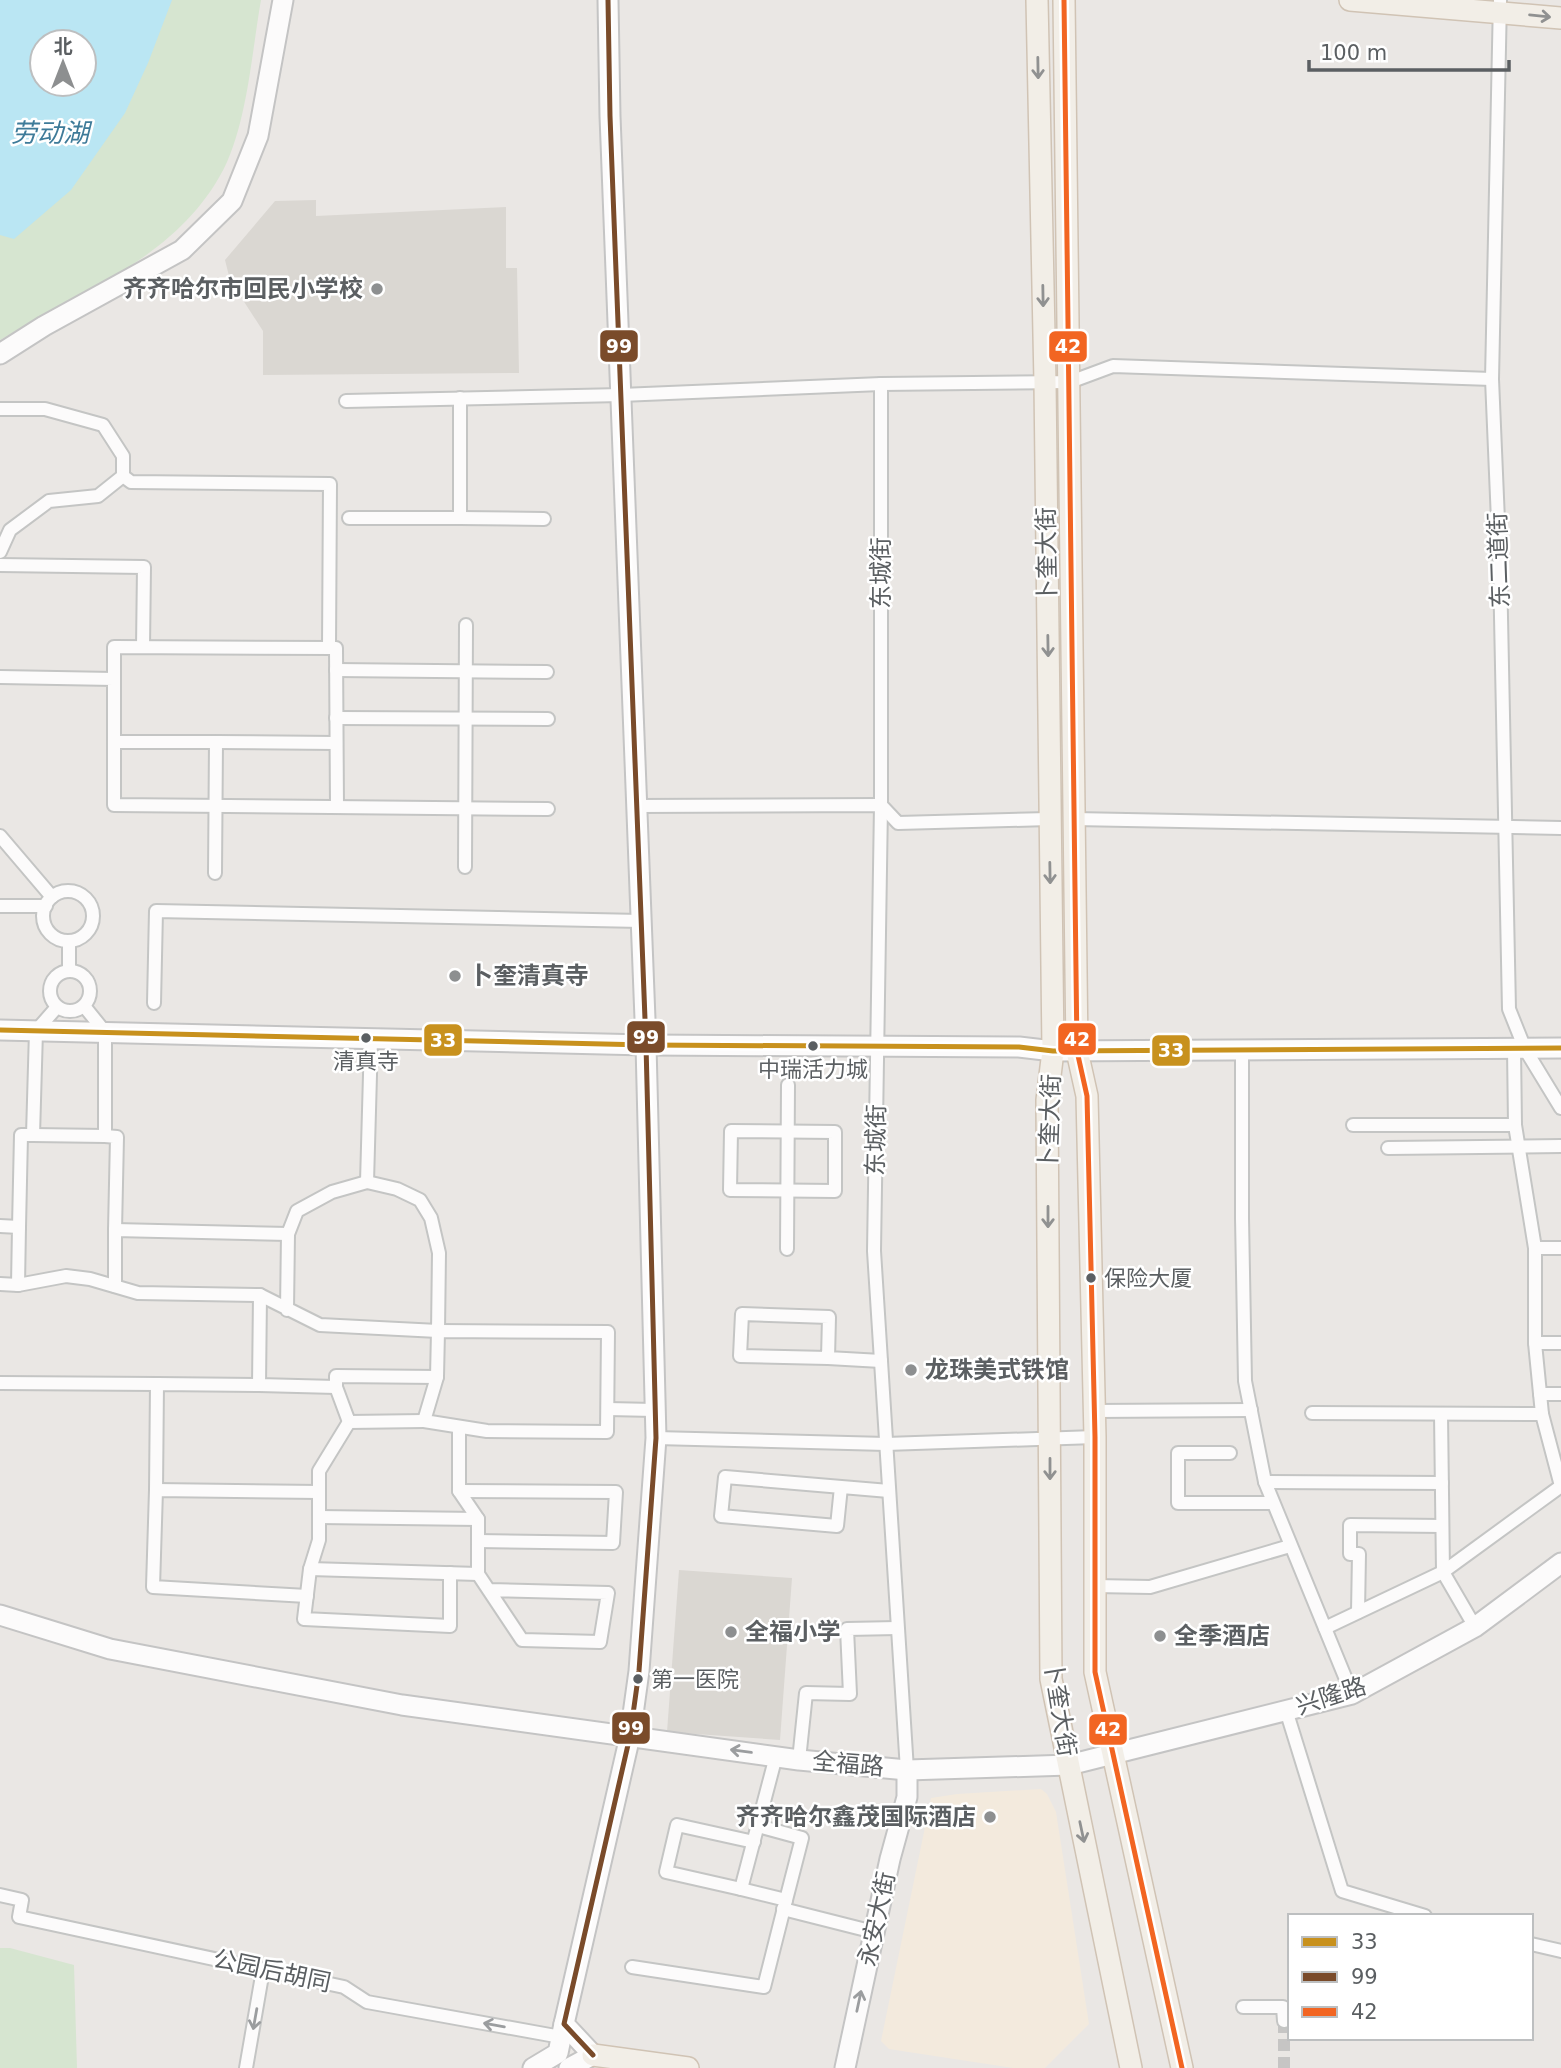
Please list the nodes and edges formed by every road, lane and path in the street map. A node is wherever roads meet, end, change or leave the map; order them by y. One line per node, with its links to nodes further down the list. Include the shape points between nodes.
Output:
1 (283, 0): 8 (main road, via 258,136 232,201 182,250)
2 (608, 0): 13 (main road)
3 (1037, 0): 10 (main road, 卜奎大街, one-way to 10)
4 (1064, 0): 11 (main road, 卜奎大街)
5 (1350, 0): 6 (main road)
6 (1500, 6): 7 (main road, one-way to 7); 9 (street, 东二道街)
7 (1561, 18)
8 (0, 354)
9 (1492, 379): 11 (street, via 1113,366); 45 (street, 东二道街)
10 (1045, 382): 11 (street); 12 (street); 43 (main road, 卜奎大街, one-way to 43)
11 (1070, 382): 44 (main road, 卜奎大街)
12 (881, 384): 13 (street); 37 (street, 东城街)
13 (621, 395): 14 (street); 39 (main road)
14 (460, 398): 15 (street); 19 (street)
15 (346, 401)
16 (0, 409): 17 (street, via 45,409 103,425 123,456)
17 (123, 475): 21 (street, via 98,496 49,501 10,530); 25 (street, via 131,482 330,484)
18 (349, 518): 19 (street)
19 (460, 519): 20 (street)
20 (544, 519)
21 (0, 552)
22 (0, 565): 24 (street, via 144,567)
23 (466, 625): 27 (street)
24 (143, 647): 25 (street); 30 (street, via 114,647)
25 (329, 648): 26 (street, via 336,648)
26 (336, 670): 27 (street); 31 (street)
27 (466, 671): 28 (street); 32 (street)
28 (547, 672)
29 (0, 677): 30 (street)
30 (114, 679): 34 (street)
31 (336, 718): 32 (street); 36 (street)
32 (466, 719): 33 (street); 41 (street)
33 (548, 719)
34 (114, 742): 35 (street); 38 (street, via 114,805)
35 (216, 742): 36 (street); 38 (street)
36 (336, 743): 40 (street)
37 (881, 805): 39 (street); 43 (street, via 898,823); 63 (street, 东城街)
38 (216, 806): 40 (street); 49 (street)
39 (636, 806): 52 (main road)
40 (337, 807): 41 (street)
41 (465, 808): 42 (street); 48 (street)
42 (548, 808)
43 (1049, 819): 66 (main road, 卜奎大街, one-way to 66)
44 (1074, 819): 45 (street); 67 (main road, 卜奎大街)
45 (1506, 827): 46 (street); 65 (street, 东二道街, via 1509,1009)
46 (1561, 828)
47 (0, 836): 50 (street)
48 (465, 867)
49 (215, 873)
50 (49, 902): 51 (street); 53 (street, via 46,927); 53 (street, via 67,891 89,901 92,925 81,937)
51 (0, 906)
52 (641, 921): 55 (street, via 156,911); 62 (main road)
53 (69, 941): 54 (street)
54 (69, 971): 56 (street, via 81,975 89,985); 57 (street, via 52,982 50,996)
55 (154, 1003)
56 (84, 1006): 57 (street, via 70,1012); 60 (street)
57 (57, 1007): 59 (street)
58 (0, 1030): 59 (main road)
59 (36, 1031): 60 (main road); 74 (street)
60 (105, 1032): 61 (main road); 75 (street)
61 (371, 1039): 62 (main road); 79 (street)
62 (646, 1045): 63 (main road); 106 (main road)
63 (877, 1047): 66 (main road); 97 (street, 东城街, via 874,1251)
64 (1561, 1048): 65 (main road)
65 (1520, 1049): 68 (main road); 70 (street, 东二道街); 72 (street)
66 (1053, 1051): 67 (main road); 117 (main road, 卜奎大街, one-way to 117, via 1046,1100)
67 (1077, 1051): 68 (main road); 107 (main road, 卜奎大街, via 1087,1096)
68 (1242, 1051): 108 (street, via 1245,1381)
69 (788, 1085): 73 (street)
70 (1561, 1108)
71 (1353, 1125): 72 (street)
72 (1515, 1125): 76 (street)
73 (788, 1132): 80 (street); 80 (street, via 835,1132 835,1191); 80 (street, via 731,1131 730,1190)
74 (33, 1135): 75 (street); 82 (street, via 21,1135)
75 (106, 1136): 83 (street, via 117,1137)
76 (1519, 1146): 77 (street); 78 (street); 85 (street)
77 (1561, 1146)
78 (1388, 1148)
79 (368, 1182): 84 (street, via 332,1192 297,1211); 93 (street, via 420,1200 432,1218 439,1253)
80 (788, 1191): 87 (street)
81 (0, 1226): 82 (street)
82 (19, 1227): 89 (street)
83 (116, 1230): 84 (street); 90 (street)
84 (288, 1234): 92 (street)
85 (1535, 1248): 86 (street); 94 (street)
86 (1561, 1248)
87 (787, 1249)
88 (0, 1284): 89 (street)
89 (18, 1284): 90 (street, via 66,1276)
90 (114, 1286): 91 (street, via 138,1293)
91 (260, 1295): 92 (street); 101 (street)
92 (287, 1310): 93 (street, via 320,1325)
93 (438, 1331): 98 (street); 105 (street, via 608,1332)
94 (1535, 1343): 95 (street); 103 (street)
95 (1561, 1343)
96 (828, 1358): 96 (street, via 740,1356 741,1314 829,1317); 97 (street)
97 (881, 1361): 118 (street, 东城街)
98 (437, 1377): 102 (street, via 336,1376); 112 (street)
99 (0, 1383): 100 (street)
100 (158, 1384): 101 (street); 124 (street)
101 (259, 1385): 102 (street)
102 (336, 1387): 113 (street)
103 (1540, 1394): 104 (street); 111 (street)
104 (1561, 1394)
105 (608, 1409): 106 (street); 114 (street, via 607,1432)
106 (654, 1410): 116 (main road)
107 (1094, 1410): 108 (street); 115 (main road, 卜奎大街)
108 (1251, 1410): 121 (street)
109 (1312, 1413): 110 (street)
110 (1441, 1414): 111 (street); 122 (street)
111 (1542, 1414): 120 (street)
112 (424, 1421): 113 (street); 114 (street)
113 (349, 1422): 127 (street, via 319,1471)
114 (459, 1427): 125 (street)
115 (1095, 1437): 117 (street); 139 (main road, 卜奎大街)
116 (656, 1438): 118 (street); 149 (main road)
117 (1050, 1441): 118 (street); 153 (main road, 卜奎大街, one-way to 153, via 1051,1679)
118 (886, 1444): 126 (street, 东城街)
119 (1230, 1453): 128 (street, via 1178,1453 1178,1503)
120 (1560, 1481): 136 (street)
121 (1265, 1482): 122 (street); 128 (street)
122 (1442, 1483): 131 (street)
123 (841, 1487): 123 (street, via 725,1477 721,1516 838,1526); 126 (street)
124 (156, 1490): 127 (street); 141 (street, via 153,1587)
125 (458, 1491): 130 (street); 132 (street, via 616,1492 613,1543)
126 (889, 1491): 145 (street, 东城街)
127 (319, 1492): 129 (street)
128 (1273, 1503): 133 (street)
129 (319, 1517): 130 (street); 135 (street, via 319,1540)
130 (478, 1519): 132 (street)
131 (1442, 1526): 136 (street); 142 (street, via 1350,1525 1350,1554 1359,1554)
132 (478, 1541): 138 (street)
133 (1290, 1546): 139 (street, via 1150,1587); 146 (street)
134 (1561, 1563): 144 (main road, 兴隆路)
135 (310, 1569): 137 (street); 141 (street)
136 (1443, 1572): 142 (street); 144 (street)
137 (450, 1573): 138 (street); 141 (street, via 450,1626 304,1619)
138 (478, 1574): 140 (street)
139 (1095, 1586): 150 (main road, 卜奎大街, via 1095,1672)
140 (490, 1590): 140 (street, via 522,1640 600,1642 607,1593)
141 (307, 1596)
142 (1358, 1612): 146 (street)
143 (0, 1615): 149 (main road, 全福路, via 110,1649 388,1702)
144 (1475, 1627): 147 (main road, 兴隆路)
145 (897, 1628): 152 (street, via 847,1629 850,1694 806,1693); 154 (street, 东城街)
146 (1325, 1628): 147 (street)
147 (1352, 1694): 148 (main road, 兴隆路)
148 (1286, 1710): 150 (main road, 兴隆路); 160 (street, via 1342,1891)
149 (630, 1736): 151 (main road, 全福路, one-way to 149); 168 (main road)
150 (1113, 1754): 153 (main road, 兴隆路); 176 (main road, 卜奎大街)
151 (776, 1756): 152 (main road, 全福路); 155 (street)
152 (799, 1760): 154 (main road, 全福路)
153 (1069, 1765): 154 (main road, 全福路); 175 (main road, 卜奎大街, one-way to 175)
154 (906, 1770): 161 (main road, 永安大街, via 907,1797)
155 (758, 1826): 156 (street); 159 (street, via 802,1838)
156 (754, 1842): 157 (street); 157 (street, via 677,1825 666,1872)
157 (741, 1889): 159 (street)
158 (0, 1895): 165 (street, 公园后胡同, via 22,1900 19,1917)
159 (785, 1905): 161 (street); 164 (street, via 764,1987)
160 (1418, 1914)
161 (874, 1932): 174 (main road, 永安大街, one-way to 161)
162 (1533, 1944): 163 (street)
163 (1561, 1951)
164 (632, 1967)
165 (263, 1970): 168 (street, 公园后胡同, one-way to 165, via 366,2002 344,1987); 170 (street, one-way to 170)
166 (1243, 2007): 167 (street, via 1283,2007)
167 (1284, 2021)
168 (562, 2031): 169 (main road); 171 (main road, via 558,2053)
169 (605, 2060): 172 (main road); 173 (main road)
170 (246, 2068)
171 (533, 2068)
172 (569, 2068)
173 (688, 2068)
174 (845, 2068)
175 (1131, 2068)
176 (1182, 2068)

